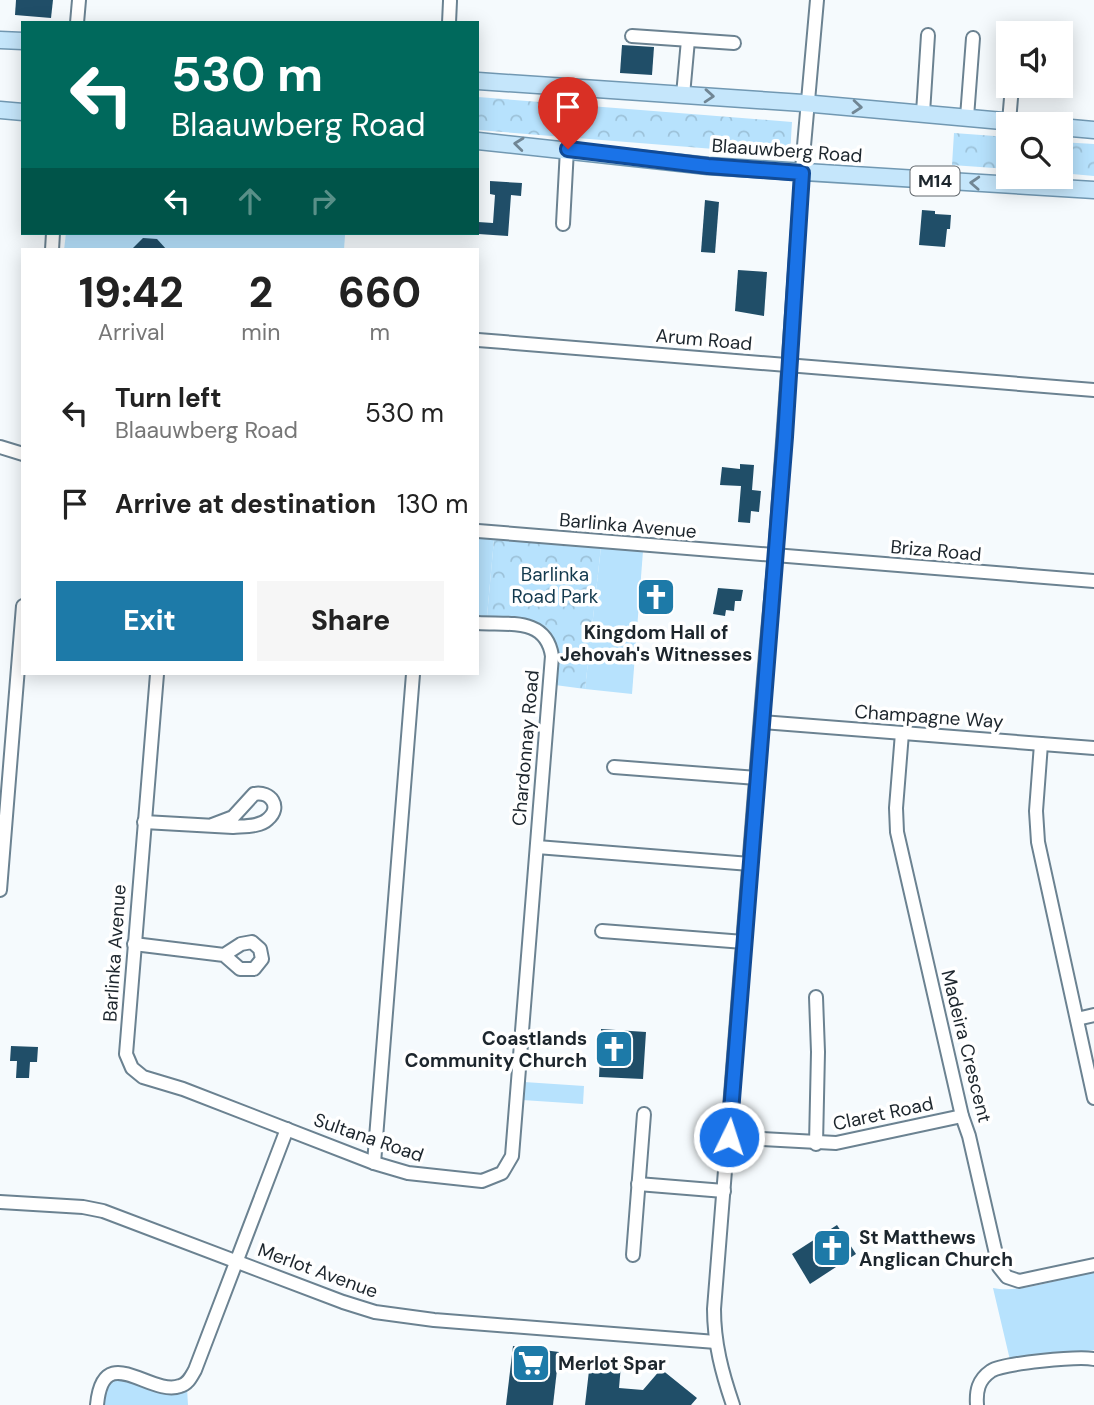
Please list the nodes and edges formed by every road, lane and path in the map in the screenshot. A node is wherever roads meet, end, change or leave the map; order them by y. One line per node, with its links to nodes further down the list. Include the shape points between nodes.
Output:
1 (79, 0): 4 (street)
2 (817, 0): 15 (street)
3 (450, 1): 5 (street)
4 (77, 21)
5 (449, 21)
6 (928, 35): 18 (street)
7 (632, 36): 10 (street)
8 (973, 38): 19 (street)
9 (0, 40): 11 (main road)
10 (688, 40): 12 (street); 14 (street)
11 (21, 41)
12 (734, 43)
13 (479, 82): 14 (main road)
14 (682, 95): 15 (main road, one-way to 15)
15 (809, 103): 18 (main road, one-way to 18); 25 (street)
16 (0, 110): 17 (main road)
17 (21, 112)
18 (923, 113): 19 (main road)
19 (967, 117): 20 (main road)
20 (996, 120)
21 (1073, 128): 22 (main road)
22 (1094, 130)
23 (479, 141): 24 (main road, Blaauwberg Road / M14, one-way to 23)
24 (568, 149): 25 (main road, Blaauwberg Road / M14); 27 (street)
25 (802, 173): 26 (main road, Blaauwberg Road / M14, one-way to 25); 29 (street)
26 (1094, 190)
27 (563, 224)
28 (479, 340): 29 (street, Arum Road)
29 (790, 365): 30 (street, Arum Road); 34 (street)
30 (1094, 390)
31 (0, 447): 32 (street)
32 (21, 453)
33 (479, 531): 34 (street, Barlinka Avenue)
34 (775, 556): 35 (street, Briza Road); 40 (street)
35 (1094, 582)
36 (479, 623): 48 (street, Chardonnay Road, via 534,627 550,642)
37 (21, 631): 50 (street)
38 (157, 675): 46 (street, Barlinka Avenue)
39 (413, 675): 64 (street)
40 (761, 722): 41 (street, Champagne Way); 45 (street)
41 (902, 733): 42 (street, Champagne Way); 60 (street, Madeira Crescent, via 897,832)
42 (1041, 744): 43 (street, Champagne Way); 57 (street, via 1036,828)
43 (1094, 748)
44 (614, 767): 45 (street)
45 (757, 778): 49 (street)
46 (144, 822): 47 (street); 53 (street, Barlinka Avenue)
47 (212, 825): 47 (street, via 259,824 273,813 273,802 264,792 254,794 233,817)
48 (537, 847): 49 (street, Chardonnay Road); 64 (street, Sultana Road, via 512,1156 502,1172 482,1181 421,1176)
49 (750, 864): 52 (street)
50 (0, 890)
51 (602, 931): 52 (street)
52 (744, 942): 62 (street)
53 (134, 944): 54 (street); 61 (street, Barlinka Avenue, via 127,1054 132,1068 143,1077)
54 (224, 955)
55 (816, 997): 63 (street)
56 (1094, 1015): 57 (street)
57 (1077, 1019): 58 (street)
58 (1094, 1098)
59 (644, 1114): 65 (street)
60 (962, 1116): 63 (street, Claret Road, via 853,1141); 70 (street, Madeira Crescent, via 1004,1275 1025,1281)
61 (287, 1129): 64 (street, Sultana Road); 69 (street, Sultana Road)
62 (729, 1137): 63 (street, Claret Road); 66 (street)
63 (816, 1144)
64 (374, 1163)
65 (638, 1184): 66 (street); 68 (street)
66 (724, 1191): 71 (street, via 714,1309)
67 (0, 1202): 69 (street, Merlot Avenue, via 103,1211)
68 (633, 1255)
69 (237, 1261): 71 (street, Merlot Avenue, via 343,1302 410,1318); 73 (street, Sultana Road, via 187,1382 167,1388 120,1372 102,1382)
70 (1094, 1265)
71 (716, 1342): 74 (street)
72 (1094, 1359): 75 (street, via 992,1370 980,1382)
73 (97, 1405)
74 (733, 1405)
75 (978, 1405)

